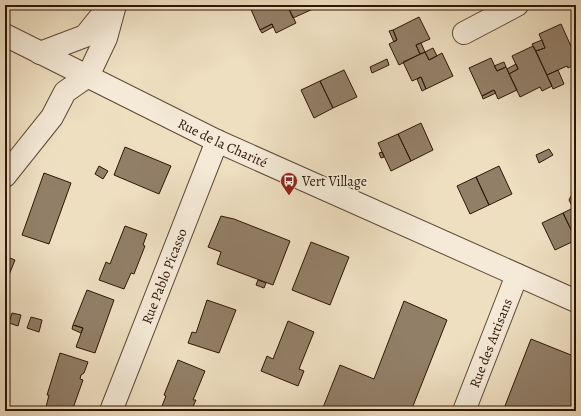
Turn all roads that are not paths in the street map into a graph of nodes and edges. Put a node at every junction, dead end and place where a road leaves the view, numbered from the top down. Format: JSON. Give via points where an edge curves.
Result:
{"nodes":[{"id":1,"x":110,"y":5,"type":"edge"},
{"id":2,"x":115,"y":5,"type":"edge"},
{"id":3,"x":517,"y":5,"type":"edge"},
{"id":4,"x":464,"y":33,"type":"dead end"},
{"id":5,"x":5,"y":35,"type":"edge"},
{"id":6,"x":40,"y":53,"type":"junction"},
{"id":7,"x":88,"y":76,"type":"junction"},
{"id":8,"x":217,"y":141,"type":"junction"},
{"id":9,"x":5,"y":176,"type":"edge"},
{"id":10,"x":518,"y":275,"type":"junction"},
{"id":11,"x":576,"y":301,"type":"edge"},
{"id":12,"x":111,"y":411,"type":"edge"},
{"id":13,"x":464,"y":411,"type":"edge"}],
"edges":[{"from":1,"to":6,"type":"street","via":[[85,36]]},
{"from":2,"to":7,"type":"street","via":[[106,38]]},
{"from":3,"to":4,"type":"street"},
{"from":5,"to":6,"type":"street","name":"Rue de la Charité"},
{"from":6,"to":7,"type":"street","name":"Rue de la Charité"},
{"from":7,"to":8,"type":"street","name":"Rue de la Charité"},
{"from":7,"to":9,"type":"street","via":[[65,92],[52,117]]},
{"from":8,"to":10,"type":"street","name":"Rue de la Charité"},
{"from":8,"to":12,"type":"street","name":"Rue Pablo Picasso"},
{"from":10,"to":11,"type":"street","name":"Rue de la Charité"},
{"from":10,"to":13,"type":"street","name":"Rue des Artisans"}]}
